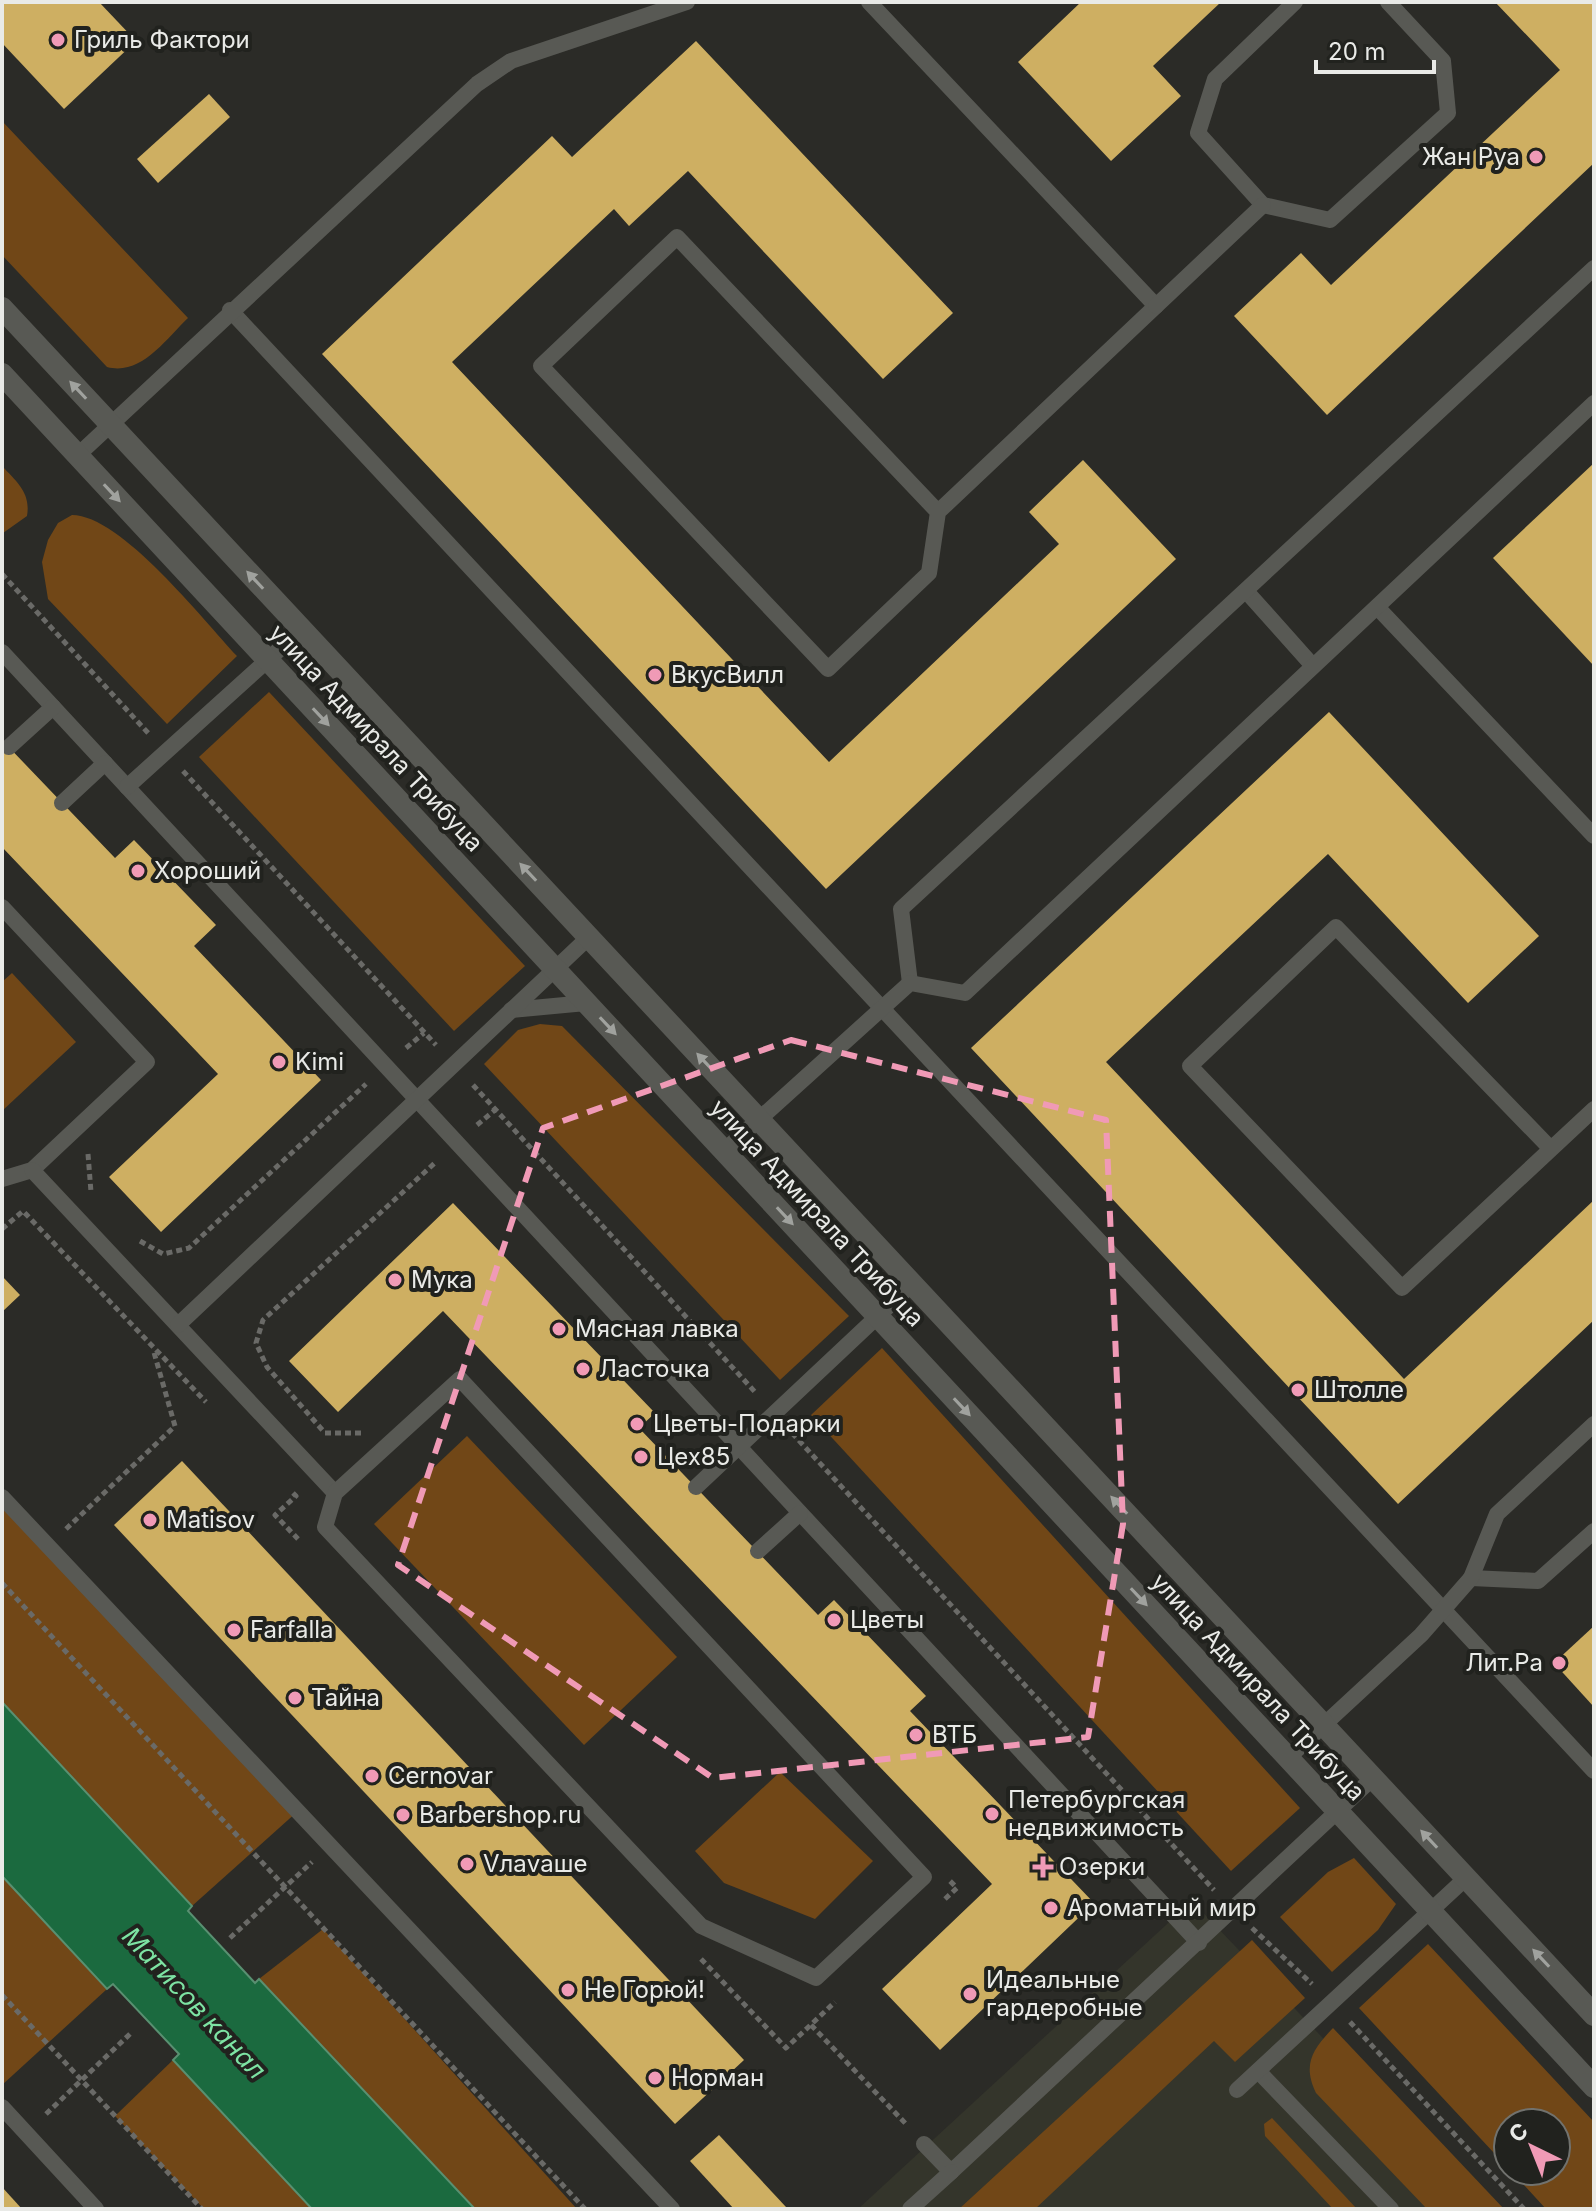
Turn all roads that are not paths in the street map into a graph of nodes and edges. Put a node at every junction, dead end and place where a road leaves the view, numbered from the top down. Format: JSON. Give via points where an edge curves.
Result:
{"nodes":[{"id":1,"x":687,"y":2,"type":"edge"},
{"id":2,"x":869,"y":2,"type":"edge"},
{"id":3,"x":1295,"y":2,"type":"edge"},
{"id":4,"x":1388,"y":2,"type":"edge"},
{"id":5,"x":1263,"y":205,"type":"junction"},
{"id":6,"x":1594,"y":268,"type":"edge"},
{"id":7,"x":1156,"y":306,"type":"junction"},
{"id":8,"x":2,"y":308,"type":"edge"},
{"id":9,"x":230,"y":310,"type":"junction"},
{"id":10,"x":2,"y":374,"type":"edge"},
{"id":11,"x":1594,"y":403,"type":"edge"},
{"id":12,"x":110,"y":424,"type":"junction"},
{"id":13,"x":78,"y":455,"type":"junction"},
{"id":14,"x":938,"y":512,"type":"junction"},
{"id":15,"x":1246,"y":591,"type":"junction"},
{"id":16,"x":1377,"y":607,"type":"junction"},
{"id":17,"x":302,"y":629,"type":"junction"},
{"id":18,"x":2,"y":652,"type":"edge"},
{"id":19,"x":268,"y":660,"type":"junction"},
{"id":20,"x":1313,"y":666,"type":"junction"},
{"id":21,"x":53,"y":707,"type":"junction"},
{"id":22,"x":9,"y":747,"type":"dead end"},
{"id":23,"x":105,"y":763,"type":"junction"},
{"id":24,"x":127,"y":787,"type":"junction"},
{"id":25,"x":62,"y":803,"type":"dead end"},
{"id":26,"x":1594,"y":836,"type":"edge"},
{"id":27,"x":2,"y":907,"type":"edge"},
{"id":28,"x":589,"y":937,"type":"junction"},
{"id":29,"x":554,"y":969,"type":"junction"},
{"id":30,"x":910,"y":983,"type":"junction"},
{"id":31,"x":586,"y":1003,"type":"junction"},
{"id":32,"x":511,"y":1010,"type":"junction"},
{"id":33,"x":882,"y":1010,"type":"junction"},
{"id":34,"x":418,"y":1100,"type":"junction"},
{"id":35,"x":1594,"y":1109,"type":"edge"},
{"id":36,"x":758,"y":1120,"type":"junction"},
{"id":37,"x":1551,"y":1149,"type":"junction"},
{"id":38,"x":724,"y":1151,"type":"junction"},
{"id":39,"x":32,"y":1170,"type":"junction"},
{"id":40,"x":2,"y":1179,"type":"edge"},
{"id":41,"x":912,"y":1284,"type":"junction"},
{"id":42,"x":878,"y":1317,"type":"junction"},
{"id":43,"x":178,"y":1325,"type":"junction"},
{"id":44,"x":1594,"y":1424,"type":"edge"},
{"id":45,"x":738,"y":1446,"type":"junction"},
{"id":46,"x":696,"y":1487,"type":"dead end"},
{"id":47,"x":335,"y":1493,"type":"junction"},
{"id":48,"x":2,"y":1497,"type":"edge"},
{"id":49,"x":800,"y":1513,"type":"junction"},
{"id":50,"x":1594,"y":1531,"type":"edge"},
{"id":51,"x":758,"y":1551,"type":"dead end"},
{"id":52,"x":1471,"y":1578,"type":"junction"},
{"id":53,"x":1444,"y":1610,"type":"junction"},
{"id":54,"x":1324,"y":1725,"type":"junction"},
{"id":55,"x":1288,"y":1758,"type":"junction"},
{"id":56,"x":1594,"y":1771,"type":"edge"},
{"id":57,"x":1373,"y":1778,"type":"junction"},
{"id":58,"x":1338,"y":1811,"type":"junction"},
{"id":59,"x":1466,"y":1878,"type":"junction"},
{"id":60,"x":1430,"y":1911,"type":"junction"},
{"id":61,"x":1199,"y":1943,"type":"junction"},
{"id":62,"x":1594,"y":2015,"type":"edge"},
{"id":63,"x":1258,"y":2071,"type":"junction"},
{"id":64,"x":1594,"y":2087,"type":"edge"},
{"id":65,"x":1237,"y":2090,"type":"dead end"},
{"id":66,"x":2,"y":2107,"type":"edge"},
{"id":67,"x":924,"y":2144,"type":"road end"},
{"id":68,"x":951,"y":2172,"type":"junction"},
{"id":69,"x":96,"y":2209,"type":"edge"},
{"id":70,"x":672,"y":2209,"type":"edge"},
{"id":71,"x":910,"y":2209,"type":"edge"},
{"id":72,"x":1391,"y":2209,"type":"edge"}],
"edges":[{"from":1,"to":9,"type":"lane","via":[[511,61],[494,72]]},
{"from":2,"to":7,"type":"lane"},
{"from":3,"to":5,"type":"lane","via":[[1215,79],[1198,133]]},
{"from":4,"to":5,"type":"lane","via":[[1443,61],[1448,113],[1330,220]]},
{"from":5,"to":7,"type":"lane"},
{"from":6,"to":15,"type":"lane"},
{"from":7,"to":14,"type":"lane"},
{"from":12,"to":8,"type":"street","name":"улица Адмирала Трибуца","one_way":true},
{"from":9,"to":12,"type":"lane"},
{"from":9,"to":33,"type":"lane"},
{"from":10,"to":13,"type":"street","name":"улица Адмирала Трибуца"},
{"from":11,"to":16,"type":"lane"},
{"from":12,"to":13,"type":"lane"},
{"from":17,"to":12,"type":"street","name":"улица Адмирала Трибуца","one_way":true},
{"from":13,"to":19,"type":"street","name":"улица Адмирала Трибуца","one_way":true},
{"from":14,"to":14,"type":"lane","via":[[929,573],[828,669],[541,366],[677,237]]},
{"from":15,"to":20,"type":"lane"},
{"from":15,"to":30,"type":"lane","via":[[901,909]]},
{"from":16,"to":20,"type":"lane"},
{"from":16,"to":26,"type":"lane"},
{"from":17,"to":19,"type":"lane"},
{"from":28,"to":17,"type":"street","name":"улица Адмирала Трибуца","one_way":true},
{"from":18,"to":21,"type":"lane"},
{"from":19,"to":24,"type":"lane"},
{"from":19,"to":29,"type":"street","name":"улица Адмирала Трибуца","one_way":true},
{"from":20,"to":30,"type":"lane","via":[[965,993]]},
{"from":21,"to":22,"type":"lane"},
{"from":21,"to":23,"type":"lane"},
{"from":23,"to":24,"type":"lane"},
{"from":23,"to":25,"type":"lane"},
{"from":24,"to":34,"type":"lane"},
{"from":27,"to":39,"type":"lane","via":[[147,1062]]},
{"from":28,"to":29,"type":"lane"},
{"from":36,"to":28,"type":"street","name":"улица Адмирала Трибуца","one_way":true},
{"from":29,"to":31,"type":"street","name":"улица Адмирала Трибуца"},
{"from":29,"to":32,"type":"lane"},
{"from":30,"to":33,"type":"lane"},
{"from":31,"to":32,"type":"lane"},
{"from":31,"to":38,"type":"street","name":"улица Адмирала Трибуца","one_way":true},
{"from":32,"to":34,"type":"lane"},
{"from":33,"to":36,"type":"lane"},
{"from":33,"to":53,"type":"lane"},
{"from":34,"to":43,"type":"lane"},
{"from":34,"to":45,"type":"lane"},
{"from":35,"to":37,"type":"lane"},
{"from":36,"to":38,"type":"lane"},
{"from":36,"to":41,"type":"street","name":"улица Адмирала Трибуца"},
{"from":37,"to":37,"type":"lane","via":[[1402,1288],[1190,1066],[1336,927]]},
{"from":38,"to":42,"type":"street","name":"улица Адмирала Трибуца","one_way":true},
{"from":39,"to":40,"type":"lane"},
{"from":39,"to":43,"type":"lane"},
{"from":41,"to":42,"type":"lane"},
{"from":54,"to":41,"type":"street","name":"улица Адмирала Трибуца","one_way":true},
{"from":42,"to":45,"type":"lane"},
{"from":42,"to":55,"type":"street","name":"улица Адмирала Трибуца","one_way":true},
{"from":43,"to":47,"type":"lane"},
{"from":44,"to":52,"type":"lane","via":[[1497,1514]]},
{"from":45,"to":46,"type":"lane"},
{"from":45,"to":49,"type":"lane"},
{"from":47,"to":47,"type":"lane","via":[[460,1379],[924,1877],[816,1978],[701,1926],[325,1527]]},
{"from":48,"to":70,"type":"lane"},
{"from":49,"to":51,"type":"lane"},
{"from":49,"to":61,"type":"lane"},
{"from":50,"to":52,"type":"lane","via":[[1538,1581]]},
{"from":52,"to":53,"type":"lane"},
{"from":53,"to":54,"type":"lane"},
{"from":53,"to":56,"type":"lane"},
{"from":54,"to":55,"type":"lane"},
{"from":54,"to":57,"type":"street","name":"улица Адмирала Трибуца"},
{"from":55,"to":58,"type":"street","name":"улица Адмирала Трибуца"},
{"from":57,"to":58,"type":"lane"},
{"from":59,"to":57,"type":"street","name":"улица Адмирала Трибуца","one_way":true},
{"from":58,"to":60,"type":"street","name":"улица Адмирала Трибуца"},
{"from":58,"to":61,"type":"lane"},
{"from":59,"to":60,"type":"lane"},
{"from":62,"to":59,"type":"street","name":"улица Адмирала Трибуца","one_way":true},
{"from":60,"to":63,"type":"lane"},
{"from":60,"to":64,"type":"street","name":"улица Адмирала Трибуца"},
{"from":61,"to":68,"type":"lane"},
{"from":63,"to":65,"type":"lane"},
{"from":63,"to":72,"type":"lane"},
{"from":66,"to":69,"type":"lane"},
{"from":67,"to":68,"type":"lane"},
{"from":68,"to":71,"type":"lane"}]}
